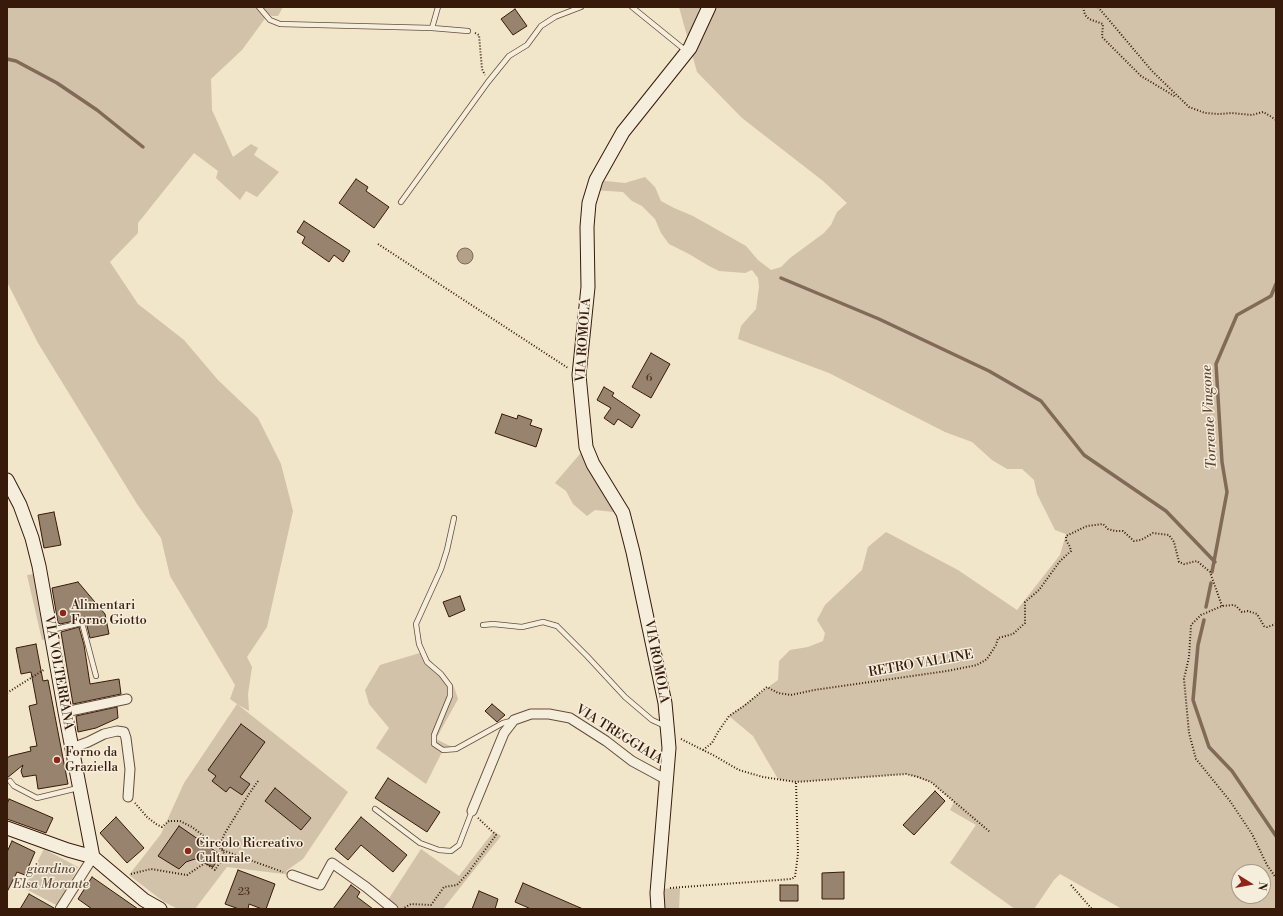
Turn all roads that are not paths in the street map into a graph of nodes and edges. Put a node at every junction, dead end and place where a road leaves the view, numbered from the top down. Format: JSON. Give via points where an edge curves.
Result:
{"nodes":[{"id":1,"x":259,"y":7,"type":"edge"},
{"id":2,"x":438,"y":7,"type":"edge"},
{"id":3,"x":581,"y":7,"type":"edge"},
{"id":4,"x":632,"y":7,"type":"edge"},
{"id":5,"x":709,"y":7,"type":"edge"},
{"id":6,"x":432,"y":28,"type":"junction"},
{"id":7,"x":468,"y":30,"type":"road end"},
{"id":8,"x":687,"y":51,"type":"junction"},
{"id":9,"x":401,"y":202,"type":"dead end"},
{"id":10,"x":7,"y":480,"type":"edge"},
{"id":11,"x":454,"y":518,"type":"dead end"},
{"id":12,"x":483,"y":625,"type":"dead end"},
{"id":13,"x":50,"y":630,"type":"junction"},
{"id":14,"x":96,"y":676,"type":"dead end"},
{"id":15,"x":127,"y":699,"type":"dead end"},
{"id":16,"x":65,"y":712,"type":"junction"},
{"id":17,"x":514,"y":720,"type":"junction"},
{"id":18,"x":668,"y":731,"type":"junction"},
{"id":19,"x":72,"y":748,"type":"junction"},
{"id":20,"x":667,"y":780,"type":"junction"},
{"id":21,"x":10,"y":781,"type":"dead end"},
{"id":22,"x":80,"y":788,"type":"junction"},
{"id":23,"x":128,"y":797,"type":"road end"},
{"id":24,"x":375,"y":809,"type":"dead end"},
{"id":25,"x":472,"y":811,"type":"joint"},
{"id":26,"x":7,"y":828,"type":"edge"},
{"id":27,"x":93,"y":857,"type":"junction"},
{"id":28,"x":292,"y":875,"type":"road end"},
{"id":29,"x":60,"y":909,"type":"edge"},
{"id":30,"x":160,"y":909,"type":"edge"},
{"id":31,"x":393,"y":909,"type":"edge"},
{"id":32,"x":658,"y":909,"type":"edge"}],
"edges":[{"from":1,"to":6,"type":"lane","via":[[270,20],[280,24]]},
{"from":2,"to":6,"type":"lane"},
{"from":3,"to":9,"type":"lane","via":[[555,17],[541,26],[527,45],[509,56]]},
{"from":4,"to":8,"type":"lane"},
{"from":5,"to":8,"type":"street","name":"VIA ROMOLA"},
{"from":6,"to":7,"type":"lane"},
{"from":8,"to":18,"type":"street","name":"VIA ROMOLA","via":[[623,132],[596,180],[589,202],[588,287],[579,375],[586,447],[593,464],[623,513],[663,695]]},
{"from":10,"to":13,"type":"street","name":"VIA VOLTERRANA","via":[[20,504],[32,538],[41,573]]},
{"from":11,"to":17,"type":"lane","via":[[441,569],[416,624],[419,644],[427,662],[450,686],[450,696],[434,735],[434,744],[443,750],[456,750],[503,723]]},
{"from":12,"to":18,"type":"lane","via":[[522,627],[543,622],[557,626],[625,697]]},
{"from":13,"to":14,"type":"lane","via":[[82,623]]},
{"from":13,"to":16,"type":"street","name":"VIA VOLTERRANA"},
{"from":15,"to":16,"type":"street"},
{"from":16,"to":19,"type":"street","name":"VIA VOLTERRANA"},
{"from":17,"to":20,"type":"street","name":"VIA TREGGIAIA","via":[[531,714],[570,718],[632,761]]},
{"from":17,"to":25,"type":"street","via":[[504,734]]},
{"from":18,"to":20,"type":"street","name":"VIA ROMOLA"},
{"from":19,"to":22,"type":"street","name":"VIA VOLTERRANA"},
{"from":19,"to":23,"type":"street","via":[[104,734],[124,732],[130,769]]},
{"from":20,"to":32,"type":"street","name":"VIA ROMOLA","via":[[657,889]]},
{"from":21,"to":22,"type":"lane","via":[[14,786],[37,798]]},
{"from":22,"to":27,"type":"street","name":"VIA VOLTERRANA"},
{"from":24,"to":25,"type":"lane","via":[[420,843],[450,851],[459,845]]},
{"from":26,"to":27,"type":"street"},
{"from":27,"to":29,"type":"street"},
{"from":27,"to":30,"type":"street","via":[[144,900]]},
{"from":28,"to":31,"type":"street","via":[[320,885],[332,863]]}]}
